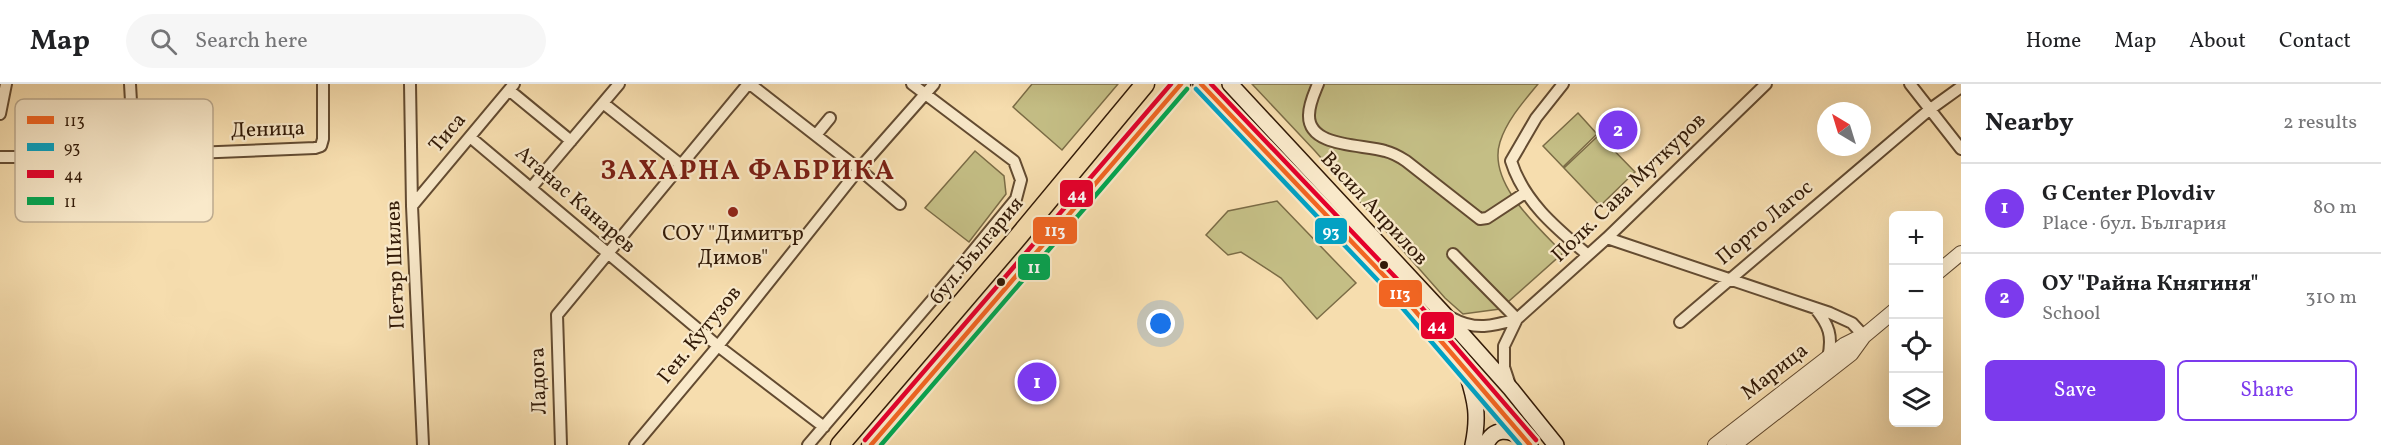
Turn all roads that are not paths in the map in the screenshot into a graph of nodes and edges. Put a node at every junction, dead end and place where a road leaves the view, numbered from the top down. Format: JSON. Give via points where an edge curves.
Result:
{"nodes":[{"id":1,"x":6,"y":84,"type":"edge"},
{"id":2,"x":130,"y":84,"type":"edge"},
{"id":3,"x":323,"y":84,"type":"edge"},
{"id":4,"x":410,"y":84,"type":"edge"},
{"id":5,"x":749,"y":84,"type":"edge"},
{"id":6,"x":912,"y":84,"type":"edge"},
{"id":7,"x":934,"y":84,"type":"edge"},
{"id":8,"x":1145,"y":84,"type":"edge"},
{"id":9,"x":1181,"y":84,"type":"edge"},
{"id":10,"x":1201,"y":84,"type":"edge"},
{"id":11,"x":1230,"y":84,"type":"edge"},
{"id":12,"x":1318,"y":84,"type":"edge"},
{"id":13,"x":1563,"y":84,"type":"edge"},
{"id":14,"x":1766,"y":84,"type":"edge"},
{"id":15,"x":1910,"y":84,"type":"edge"},
{"id":16,"x":613,"y":86,"type":"edge"},
{"id":17,"x":511,"y":87,"type":"edge"},
{"id":18,"x":1961,"y":87,"type":"edge"},
{"id":19,"x":925,"y":94,"type":"junction"},
{"id":20,"x":131,"y":99,"type":"edge"},
{"id":21,"x":603,"y":103,"type":"junction"},
{"id":22,"x":1929,"y":110,"type":"junction"},
{"id":23,"x":0,"y":114,"type":"edge"},
{"id":24,"x":830,"y":118,"type":"dead end"},
{"id":25,"x":816,"y":135,"type":"junction"},
{"id":26,"x":470,"y":137,"type":"junction"},
{"id":27,"x":571,"y":141,"type":"junction"},
{"id":28,"x":1961,"y":149,"type":"edge"},
{"id":29,"x":213,"y":151,"type":"edge"},
{"id":30,"x":0,"y":158,"type":"edge"},
{"id":31,"x":15,"y":158,"type":"edge"},
{"id":32,"x":681,"y":165,"type":"junction"},
{"id":33,"x":859,"y":169,"type":"junction"},
{"id":34,"x":531,"y":188,"type":"junction"},
{"id":35,"x":1525,"y":193,"type":"junction"},
{"id":36,"x":900,"y":204,"type":"dead end"},
{"id":37,"x":412,"y":206,"type":"junction"},
{"id":38,"x":1607,"y":238,"type":"junction"},
{"id":39,"x":1961,"y":253,"type":"edge"},
{"id":40,"x":1453,"y":254,"type":"dead end"},
{"id":41,"x":608,"y":255,"type":"junction"},
{"id":42,"x":1588,"y":255,"type":"junction"},
{"id":43,"x":1943,"y":268,"type":"edge"},
{"id":44,"x":1730,"y":278,"type":"junction"},
{"id":45,"x":1815,"y":307,"type":"junction"},
{"id":46,"x":1443,"y":312,"type":"junction"},
{"id":47,"x":1889,"y":314,"type":"edge"},
{"id":48,"x":1517,"y":319,"type":"junction"},
{"id":49,"x":1680,"y":322,"type":"dead end"},
{"id":50,"x":1864,"y":336,"type":"junction"},
{"id":51,"x":718,"y":346,"type":"junction"},
{"id":52,"x":1828,"y":358,"type":"junction"},
{"id":53,"x":1466,"y":368,"type":"junction"},
{"id":54,"x":1511,"y":389,"type":"junction"},
{"id":55,"x":824,"y":427,"type":"junction"},
{"id":56,"x":1528,"y":442,"type":"edge"},
{"id":57,"x":423,"y":445,"type":"edge"},
{"id":58,"x":561,"y":445,"type":"edge"},
{"id":59,"x":635,"y":445,"type":"edge"},
{"id":60,"x":808,"y":445,"type":"edge"},
{"id":61,"x":840,"y":445,"type":"edge"},
{"id":62,"x":872,"y":445,"type":"edge"},
{"id":63,"x":1473,"y":445,"type":"edge"},
{"id":64,"x":1486,"y":445,"type":"edge"},
{"id":65,"x":1556,"y":445,"type":"edge"},
{"id":66,"x":1715,"y":445,"type":"edge"},
{"id":67,"x":1734,"y":445,"type":"edge"}],
"edges":[{"from":1,"to":23,"type":"street"},
{"from":2,"to":20,"type":"street"},
{"from":3,"to":29,"type":"street","name":"Деница","via":[[321,146]]},
{"from":4,"to":37,"type":"street","name":"Петър Шилев"},
{"from":5,"to":25,"type":"street"},
{"from":5,"to":32,"type":"street"},
{"from":6,"to":19,"type":"street"},
{"from":7,"to":19,"type":"street","name":"Ген. Кутузов"},
{"from":8,"to":61,"type":"main road","name":"бул. България"},
{"from":9,"to":62,"type":"main road"},
{"from":10,"to":53,"type":"main road","name":"Васил Априлов","via":[[1393,285]]},
{"from":11,"to":46,"type":"main road","name":"Васил Априлов"},
{"from":12,"to":35,"type":"street","via":[[1308,117],[1318,136],[1396,155],[1480,219]]},
{"from":13,"to":35,"type":"street","via":[[1510,160]]},
{"from":14,"to":38,"type":"street","name":"Полк. Сава Муткуров"},
{"from":15,"to":22,"type":"street"},
{"from":16,"to":21,"type":"street"},
{"from":17,"to":26,"type":"street","name":"Тиса"},
{"from":17,"to":27,"type":"street"},
{"from":18,"to":22,"type":"street","name":"Порто Лагос"},
{"from":19,"to":33,"type":"street","name":"Ген. Кутузов"},
{"from":19,"to":55,"type":"street","name":"бул. България","via":[[1014,160],[1021,180],[1016,199]]},
{"from":21,"to":27,"type":"street"},
{"from":21,"to":32,"type":"street"},
{"from":22,"to":28,"type":"street"},
{"from":22,"to":44,"type":"street","name":"Порто Лагос"},
{"from":24,"to":25,"type":"street"},
{"from":25,"to":33,"type":"street"},
{"from":26,"to":34,"type":"street","name":"Атанас Канарев"},
{"from":26,"to":37,"type":"street","name":"Тиса"},
{"from":27,"to":34,"type":"street"},
{"from":30,"to":31,"type":"street","name":"Деница"},
{"from":32,"to":41,"type":"street"},
{"from":33,"to":36,"type":"street"},
{"from":33,"to":51,"type":"street","name":"Ген. Кутузов"},
{"from":34,"to":41,"type":"street","name":"Атанас Канарев"},
{"from":35,"to":42,"type":"street"},
{"from":37,"to":57,"type":"street","name":"Петър Шилев"},
{"from":38,"to":42,"type":"street","name":"Полк. Сава Муткуров"},
{"from":38,"to":44,"type":"street"},
{"from":39,"to":43,"type":"street"},
{"from":40,"to":48,"type":"street"},
{"from":41,"to":51,"type":"street","name":"Атанас Канарев"},
{"from":41,"to":58,"type":"street","name":"Ладога","via":[[557,315]]},
{"from":42,"to":48,"type":"street","name":"Полк. Сава Муткуров"},
{"from":44,"to":45,"type":"street"},
{"from":44,"to":49,"type":"street","name":"Порто Лагос"},
{"from":45,"to":50,"type":"street","via":[[1846,320]]},
{"from":45,"to":52,"type":"street","via":[[1830,329]]},
{"from":46,"to":48,"type":"street","via":[[1478,328]]},
{"from":46,"to":54,"type":"main road","name":"Васил Априлов"},
{"from":47,"to":50,"type":"street","name":"Марица"},
{"from":48,"to":54,"type":"street","via":[[1503,353]]},
{"from":50,"to":52,"type":"street","name":"Марица"},
{"from":50,"to":67,"type":"street","name":"Марица","via":[[1851,354]]},
{"from":51,"to":55,"type":"street","name":"Атанас Канарев"},
{"from":51,"to":59,"type":"street","name":"Ген. Кутузов"},
{"from":52,"to":66,"type":"street","name":"Марица"},
{"from":53,"to":56,"type":"main road","name":"Васил Априлов"},
{"from":53,"to":63,"type":"main road","via":[[1476,402]]},
{"from":54,"to":65,"type":"main road","name":"Васил Априлов"},
{"from":55,"to":60,"type":"street","name":"бул. България"},
{"from":56,"to":64,"type":"main road","via":[[1503,431],[1491,436]]}]}
